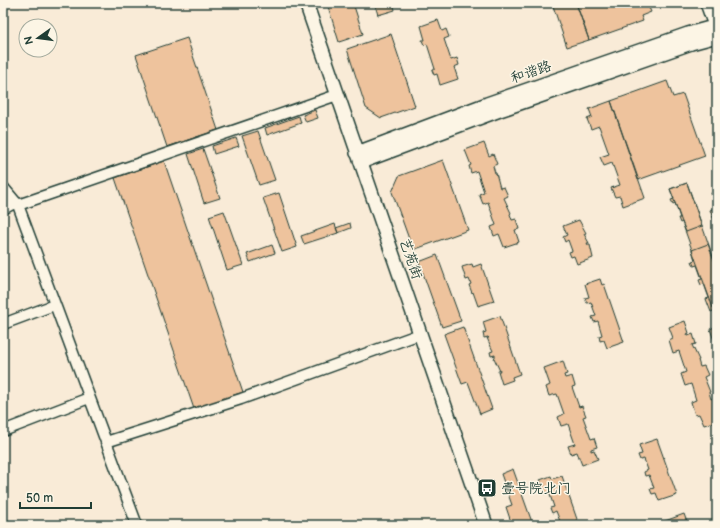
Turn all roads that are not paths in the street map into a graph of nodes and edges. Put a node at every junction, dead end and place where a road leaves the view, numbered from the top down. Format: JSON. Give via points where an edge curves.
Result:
{"nodes":[{"id":1,"x":306,"y":3,"type":"edge"},
{"id":2,"x":707,"y":3,"type":"edge"},
{"id":3,"x":717,"y":30,"type":"edge"},
{"id":4,"x":338,"y":95,"type":"junction"},
{"id":5,"x":359,"y":157,"type":"junction"},
{"id":6,"x":3,"y":187,"type":"edge"},
{"id":7,"x":17,"y":204,"type":"junction"},
{"id":8,"x":3,"y":209,"type":"edge"},
{"id":9,"x":54,"y":305,"type":"junction"},
{"id":10,"x":3,"y":324,"type":"edge"},
{"id":11,"x":420,"y":334,"type":"junction"},
{"id":12,"x":89,"y":398,"type":"junction"},
{"id":13,"x":3,"y":430,"type":"edge"},
{"id":14,"x":106,"y":442,"type":"junction"},
{"id":15,"x":137,"y":525,"type":"edge"},
{"id":16,"x":486,"y":525,"type":"edge"}],
"edges":[{"from":1,"to":4,"type":"street","name":"艺苑街"},
{"from":2,"to":3,"type":"street"},
{"from":3,"to":5,"type":"street","name":"和谐路","via":[[691,43]]},
{"from":4,"to":5,"type":"street","name":"艺苑街"},
{"from":4,"to":7,"type":"street"},
{"from":5,"to":11,"type":"street","name":"艺苑街"},
{"from":6,"to":7,"type":"street"},
{"from":7,"to":8,"type":"street"},
{"from":7,"to":9,"type":"street"},
{"from":9,"to":10,"type":"street"},
{"from":9,"to":12,"type":"street"},
{"from":11,"to":14,"type":"street","via":[[241,399]]},
{"from":11,"to":16,"type":"street","name":"艺苑街"},
{"from":12,"to":13,"type":"street"},
{"from":12,"to":14,"type":"street"},
{"from":14,"to":15,"type":"street"}]}
